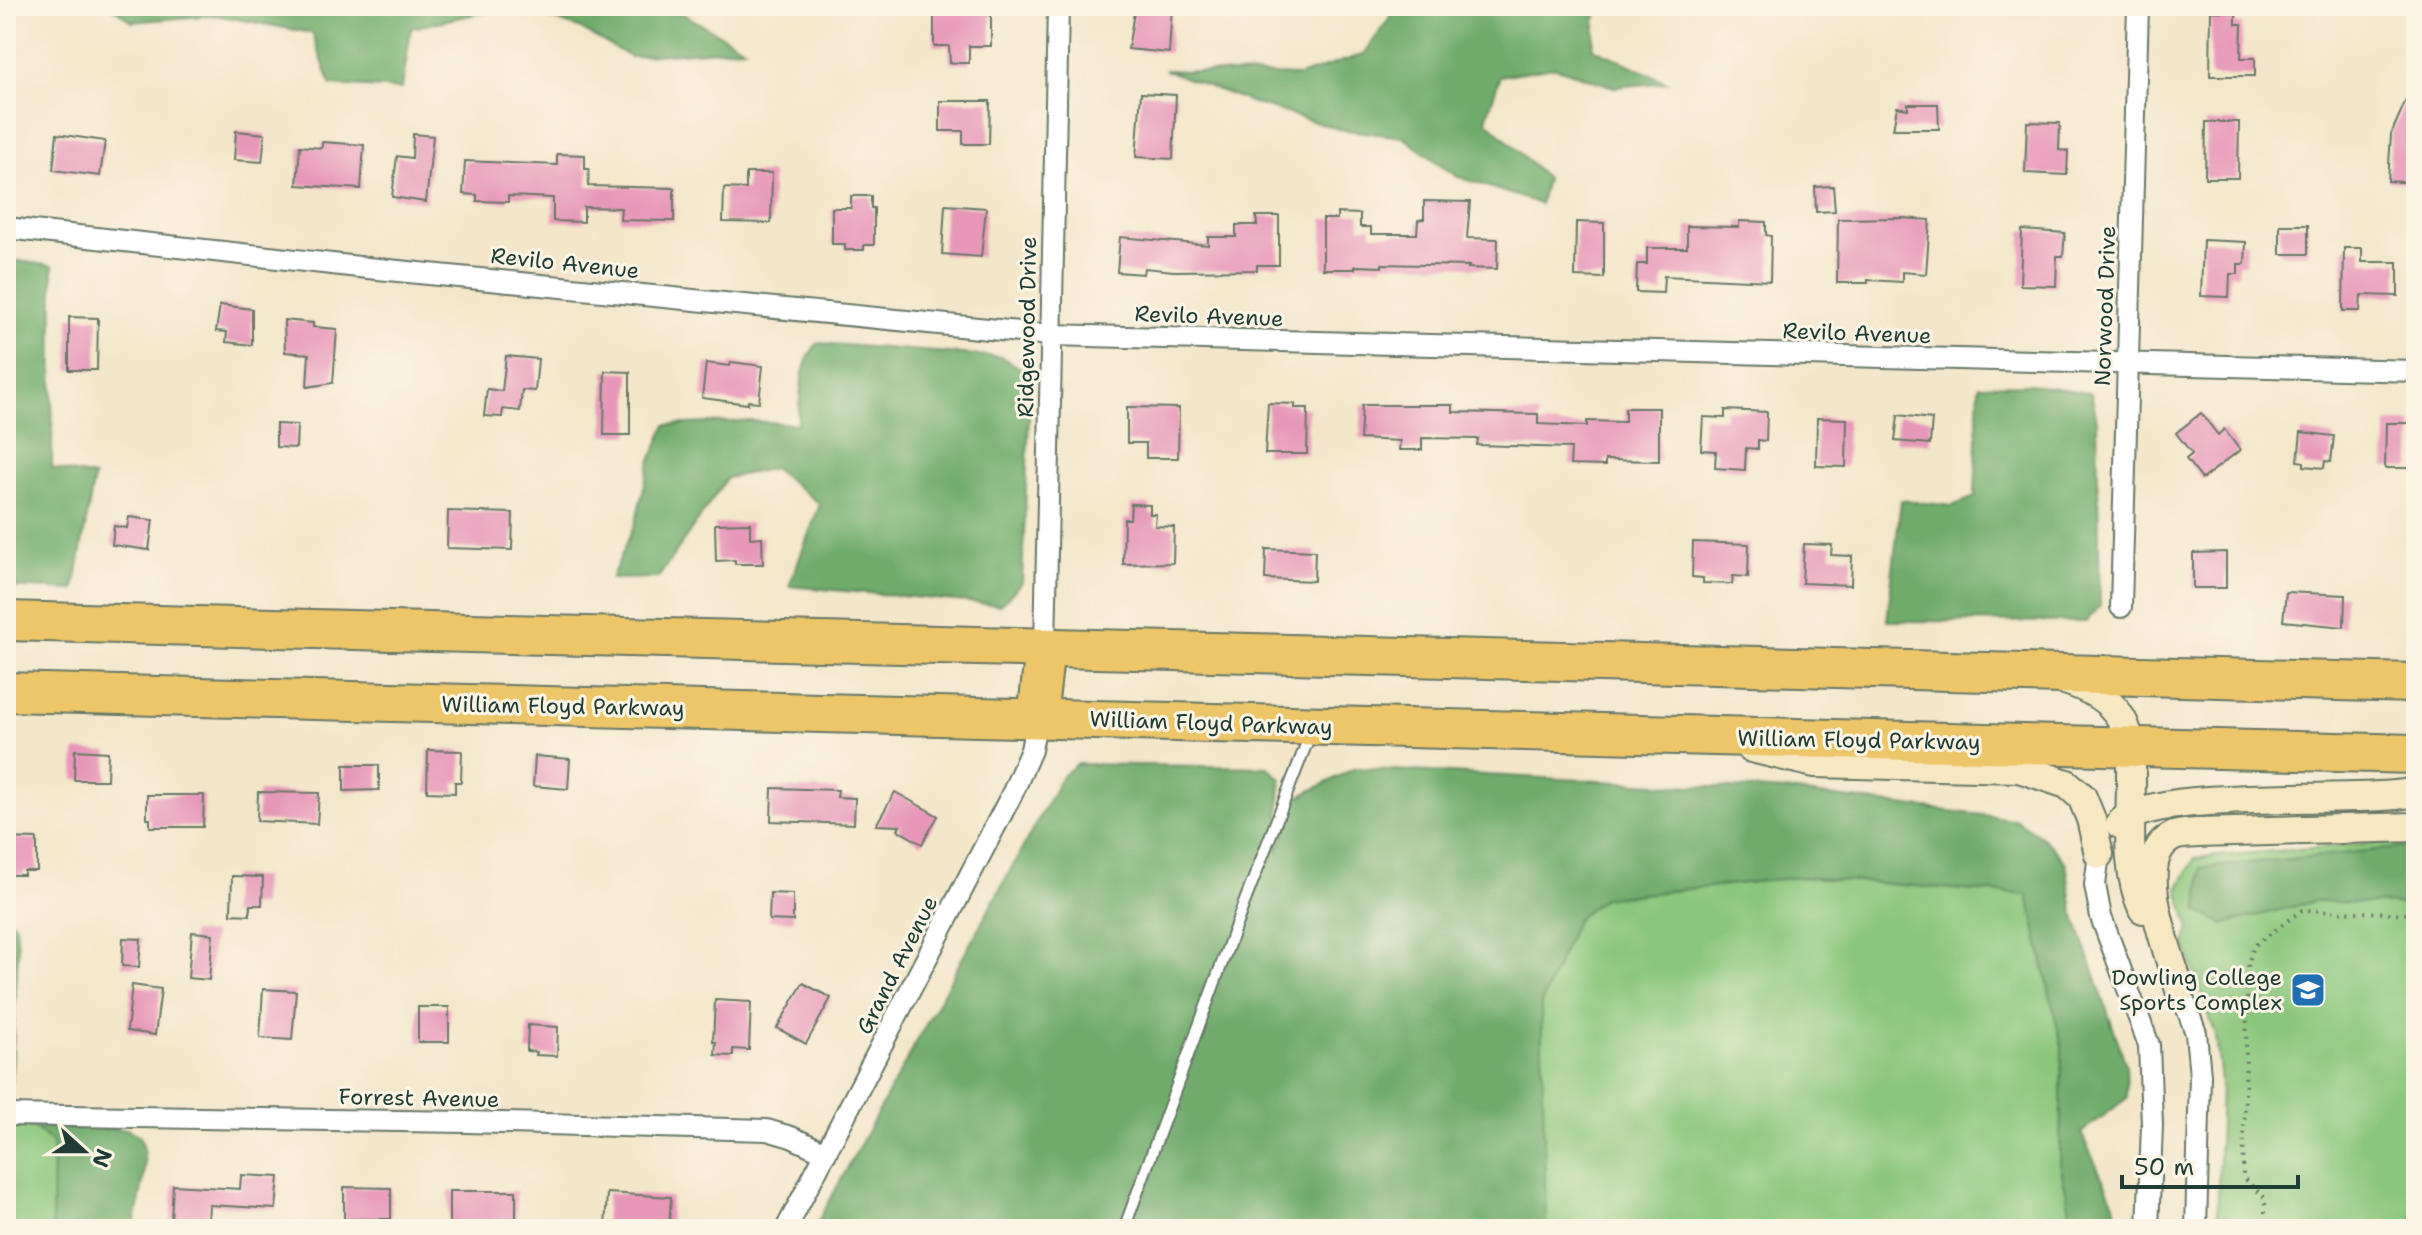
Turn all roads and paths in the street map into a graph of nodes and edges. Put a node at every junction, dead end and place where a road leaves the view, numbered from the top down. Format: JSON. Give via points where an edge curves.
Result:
{"nodes":[{"id":1,"x":1058,"y":6,"type":"edge"},
{"id":2,"x":2138,"y":6,"type":"edge"},
{"id":3,"x":6,"y":228,"type":"edge"},
{"id":4,"x":1050,"y":335,"type":"junction"},
{"id":5,"x":2127,"y":364,"type":"junction"},
{"id":6,"x":2416,"y":371,"type":"edge"},
{"id":7,"x":2121,"y":607,"type":"dead end"},
{"id":8,"x":6,"y":621,"type":"edge"},
{"id":9,"x":1045,"y":648,"type":"junction"},
{"id":10,"x":2045,"y":673,"type":"junction"},
{"id":11,"x":2416,"y":683,"type":"edge"},
{"id":12,"x":6,"y":692,"type":"edge"},
{"id":13,"x":1037,"y":718,"type":"junction"},
{"id":14,"x":1313,"y":726,"type":"junction"},
{"id":15,"x":1704,"y":736,"type":"junction"},
{"id":16,"x":2131,"y":747,"type":"junction"},
{"id":17,"x":2416,"y":754,"type":"edge"},
{"id":18,"x":2416,"y":792,"type":"edge"},
{"id":19,"x":2131,"y":815,"type":"junction"},
{"id":20,"x":2416,"y":827,"type":"edge"},
{"id":21,"x":2099,"y":854,"type":"junction"},
{"id":22,"x":2416,"y":914,"type":"edge"},
{"id":23,"x":2180,"y":990,"type":"junction"},
{"id":24,"x":6,"y":1115,"type":"edge"},
{"id":25,"x":826,"y":1153,"type":"junction"},
{"id":26,"x":786,"y":1229,"type":"edge"},
{"id":27,"x":1124,"y":1229,"type":"edge"},
{"id":28,"x":2148,"y":1229,"type":"edge"},
{"id":29,"x":2196,"y":1229,"type":"edge"},
{"id":30,"x":2265,"y":1229,"type":"edge"}],
"edges":[{"from":1,"to":4,"type":"street","name":"Ridgewood Drive"},
{"from":2,"to":5,"type":"street","name":"Norwood Drive"},
{"from":3,"to":4,"type":"street","name":"Revilo Avenue"},
{"from":4,"to":5,"type":"street","name":"Revilo Avenue"},
{"from":4,"to":9,"type":"street","name":"Ridgewood Drive"},
{"from":5,"to":6,"type":"street","name":"Revilo Avenue"},
{"from":5,"to":7,"type":"street","name":"Norwood Drive"},
{"from":8,"to":9,"type":"highway"},
{"from":9,"to":10,"type":"highway"},
{"from":9,"to":13,"type":"highway"},
{"from":10,"to":11,"type":"highway"},
{"from":10,"to":16,"type":"street","via":[[2084,685],[2103,698],[2122,719]]},
{"from":12,"to":13,"type":"highway","name":"William Floyd Parkway"},
{"from":13,"to":14,"type":"highway","name":"William Floyd Parkway"},
{"from":13,"to":25,"type":"street","name":"Grand Avenue","via":[[1031,750],[1013,792]]},
{"from":14,"to":15,"type":"highway","name":"William Floyd Parkway"},
{"from":14,"to":27,"type":"lane"},
{"from":15,"to":16,"type":"highway","name":"William Floyd Parkway"},
{"from":15,"to":21,"type":"street","via":[[1814,763],[2019,768],[2067,784],[2082,797]]},
{"from":16,"to":17,"type":"highway","name":"William Floyd Parkway"},
{"from":16,"to":19,"type":"street"},
{"from":18,"to":19,"type":"street","via":[[2201,801]]},
{"from":19,"to":21,"type":"street"},
{"from":19,"to":23,"type":"street","via":[[2137,895]]},
{"from":20,"to":23,"type":"street","via":[[2171,837],[2153,864],[2155,905]]},
{"from":21,"to":28,"type":"street","via":[[2095,885],[2101,917],[2149,1045]]},
{"from":22,"to":30,"type":"path","via":[[2302,910],[2254,946],[2248,964],[2243,1178],[2265,1198]]},
{"from":23,"to":29,"type":"street","via":[[2196,1033],[2200,1075]]},
{"from":24,"to":25,"type":"street","name":"Forrest Avenue","via":[[767,1130]]},
{"from":25,"to":26,"type":"street","name":"Grand Avenue"}]}
